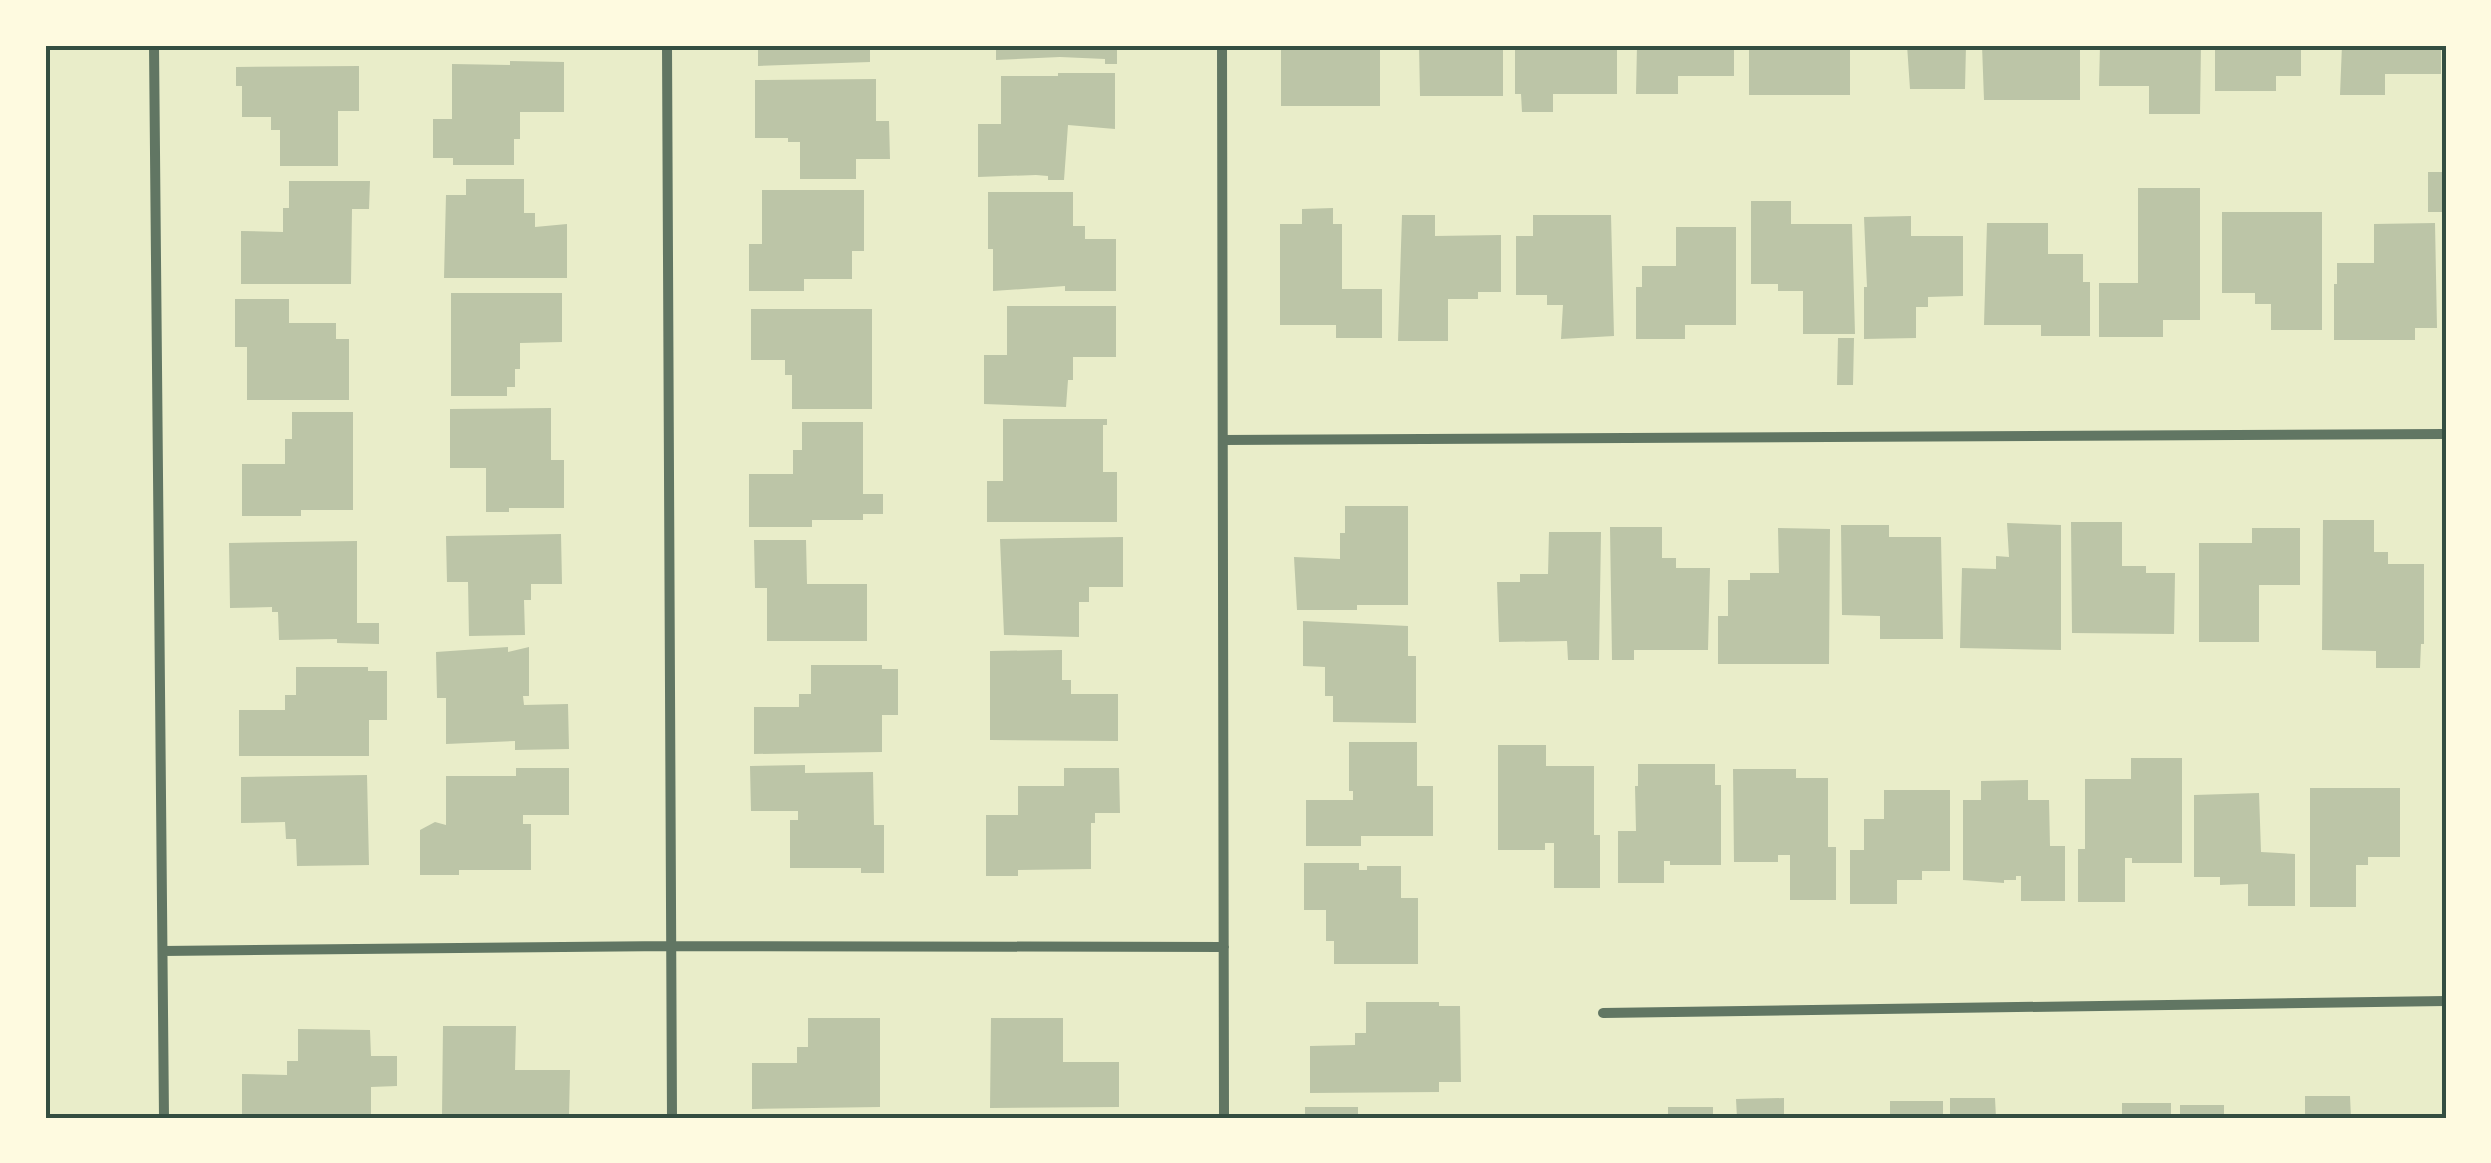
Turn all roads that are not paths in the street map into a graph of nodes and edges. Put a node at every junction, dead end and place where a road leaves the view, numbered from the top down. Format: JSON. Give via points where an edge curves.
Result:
{"nodes":[{"id":1,"x":154,"y":45,"type":"edge"},
{"id":2,"x":667,"y":45,"type":"edge"},
{"id":3,"x":1222,"y":45,"type":"edge"},
{"id":4,"x":2446,"y":434,"type":"edge"},
{"id":5,"x":1223,"y":440,"type":"junction"},
{"id":6,"x":672,"y":946,"type":"junction"},
{"id":7,"x":1224,"y":947,"type":"junction"},
{"id":8,"x":163,"y":951,"type":"junction"},
{"id":9,"x":2446,"y":1000,"type":"edge"},
{"id":10,"x":1603,"y":1013,"type":"dead end"},
{"id":11,"x":164,"y":1118,"type":"edge"},
{"id":12,"x":672,"y":1118,"type":"edge"},
{"id":13,"x":1224,"y":1118,"type":"edge"}],
"edges":[{"from":1,"to":8,"type":"street"},
{"from":2,"to":6,"type":"street"},
{"from":3,"to":5,"type":"street"},
{"from":4,"to":5,"type":"street"},
{"from":5,"to":7,"type":"street"},
{"from":6,"to":7,"type":"street"},
{"from":6,"to":8,"type":"street"},
{"from":6,"to":12,"type":"street"},
{"from":7,"to":13,"type":"street"},
{"from":8,"to":11,"type":"street"},
{"from":9,"to":10,"type":"street"}]}
